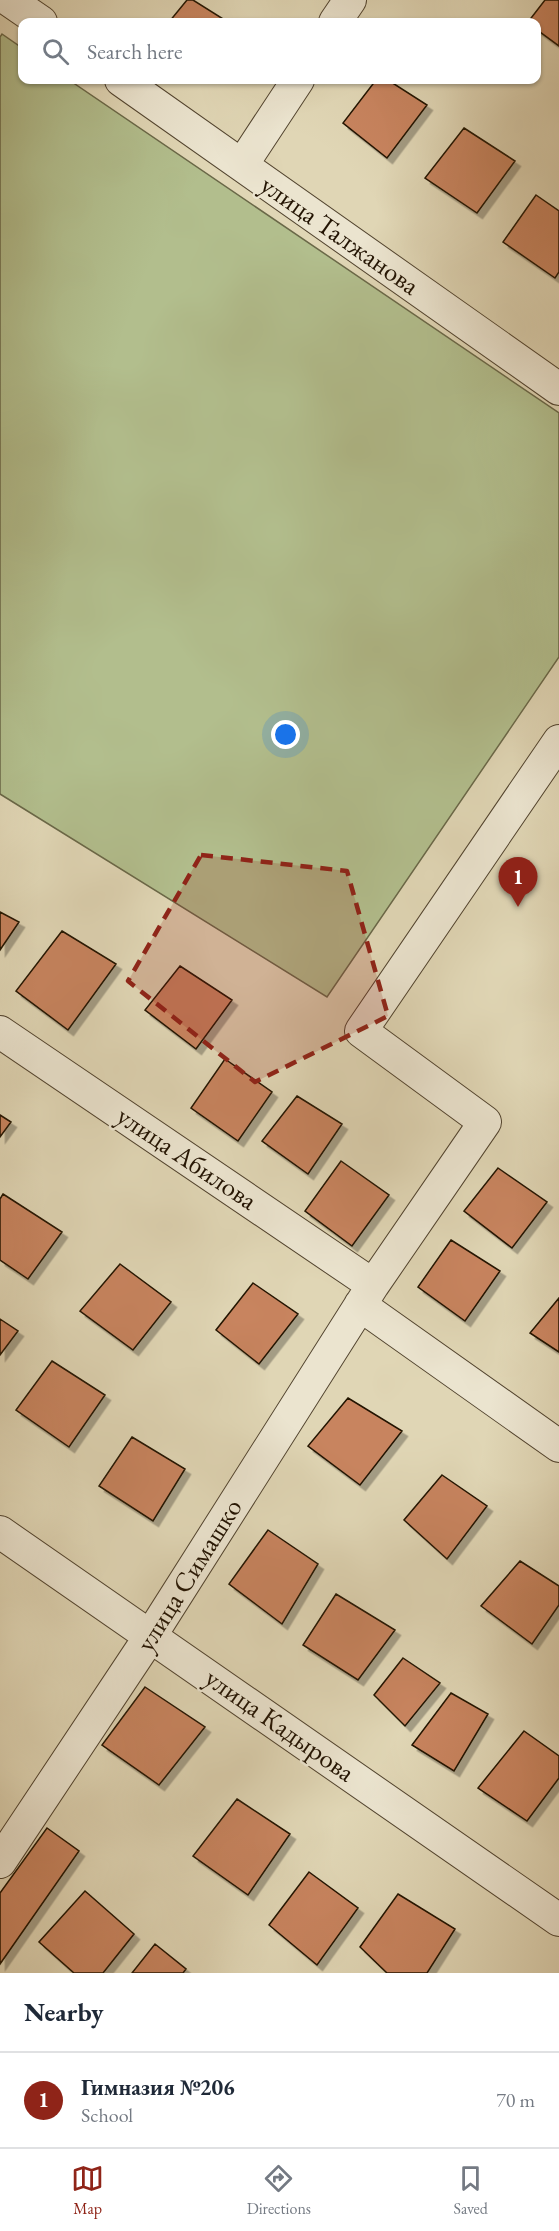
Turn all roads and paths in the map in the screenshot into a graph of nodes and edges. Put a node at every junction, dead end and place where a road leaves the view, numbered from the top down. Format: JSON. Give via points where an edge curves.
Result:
{"nodes":[{"id":1,"x":9,"y":0,"type":"edge"},
{"id":2,"x":350,"y":0,"type":"edge"},
{"id":3,"x":35,"y":18,"type":"edge"},
{"id":4,"x":338,"y":18,"type":"edge"},
{"id":5,"x":127,"y":84,"type":"edge"},
{"id":6,"x":295,"y":84,"type":"edge"},
{"id":7,"x":242,"y":165,"type":"junction"},
{"id":8,"x":559,"y":389,"type":"edge"},
{"id":9,"x":559,"y":741,"type":"edge"},
{"id":10,"x":0,"y":1032,"type":"edge"},
{"id":11,"x":367,"y":1295,"type":"junction"},
{"id":12,"x":559,"y":1446,"type":"edge"},
{"id":13,"x":0,"y":1532,"type":"edge"},
{"id":14,"x":152,"y":1635,"type":"junction"},
{"id":15,"x":0,"y":1862,"type":"edge"},
{"id":16,"x":559,"y":1920,"type":"edge"}],
"edges":[{"from":1,"to":3,"type":"street"},
{"from":2,"to":4,"type":"street"},
{"from":5,"to":7,"type":"street","name":"улица Талжанова"},
{"from":6,"to":7,"type":"street"},
{"from":7,"to":8,"type":"street","name":"улица Талжанова"},
{"from":9,"to":11,"type":"street","name":"улица Симашко","via":[[361,1031],[485,1122]]},
{"from":10,"to":11,"type":"street","name":"улица Абилова"},
{"from":11,"to":12,"type":"street","name":"улица Абилова"},
{"from":11,"to":14,"type":"street","name":"улица Симашко"},
{"from":13,"to":14,"type":"street","name":"улица Кадырова"},
{"from":14,"to":15,"type":"street","name":"улица Симашко"},
{"from":14,"to":16,"type":"street","name":"улица Кадырова"}]}
